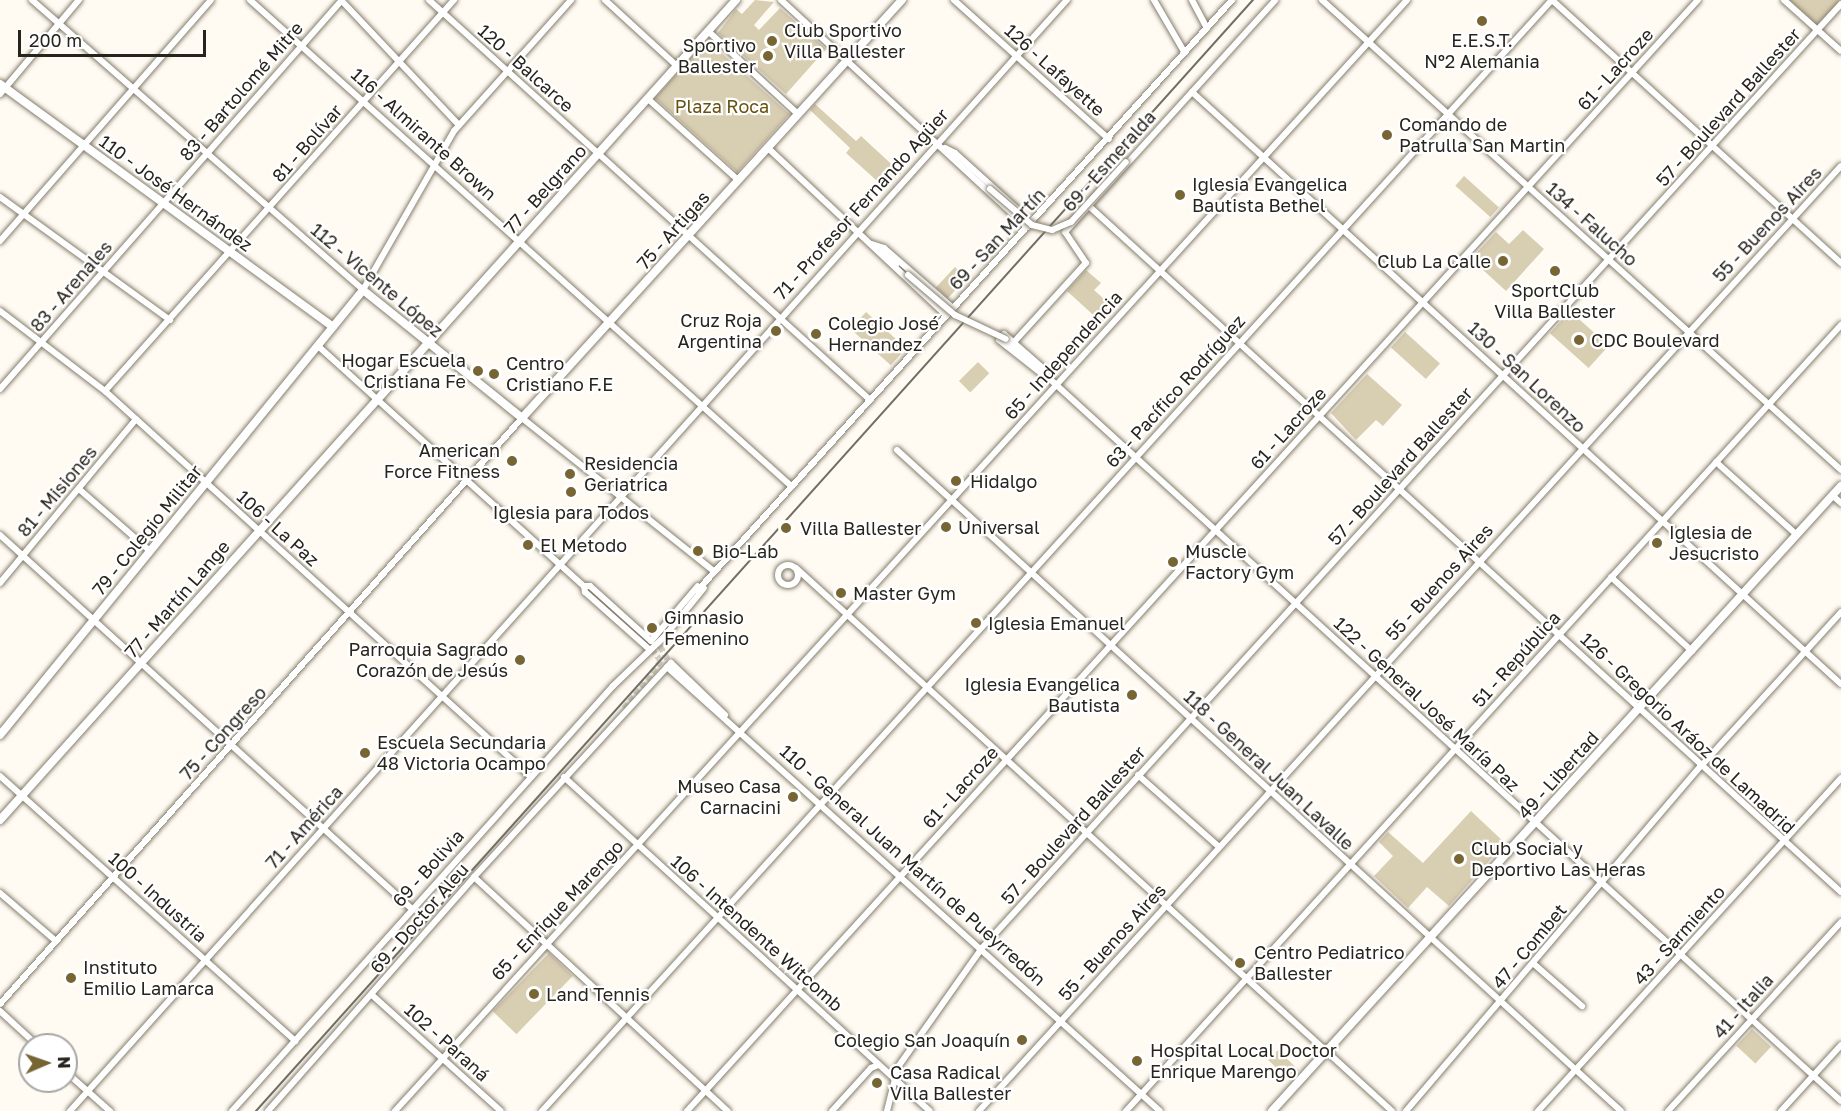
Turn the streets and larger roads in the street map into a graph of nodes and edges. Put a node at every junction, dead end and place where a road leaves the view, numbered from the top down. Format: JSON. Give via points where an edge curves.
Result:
{"nodes":[{"id":1,"x":32,"y":0,"type":"edge"},
{"id":2,"x":79,"y":0,"type":"edge"},
{"id":3,"x":211,"y":0,"type":"edge"},
{"id":4,"x":250,"y":0,"type":"edge"},
{"id":5,"x":341,"y":0,"type":"edge"},
{"id":6,"x":429,"y":0,"type":"edge"},
{"id":7,"x":454,"y":0,"type":"edge"},
{"id":8,"x":571,"y":0,"type":"edge"},
{"id":9,"x":605,"y":0,"type":"edge"},
{"id":10,"x":736,"y":0,"type":"edge"},
{"id":11,"x":781,"y":0,"type":"edge"},
{"id":12,"x":902,"y":0,"type":"edge"},
{"id":13,"x":954,"y":0,"type":"edge"},
{"id":14,"x":1067,"y":0,"type":"edge"},
{"id":15,"x":1154,"y":0,"type":"edge"},
{"id":16,"x":1192,"y":0,"type":"edge"},
{"id":17,"x":1232,"y":0,"type":"edge"},
{"id":18,"x":1275,"y":0,"type":"edge"},
{"id":19,"x":1322,"y":0,"type":"edge"},
{"id":20,"x":1407,"y":0,"type":"edge"},
{"id":21,"x":1552,"y":0,"type":"edge"},
{"id":22,"x":1698,"y":0,"type":"edge"},
{"id":23,"x":1784,"y":0,"type":"edge"},
{"id":24,"x":1841,"y":4,"type":"edge"},
{"id":25,"x":443,"y":12,"type":"junction"},
{"id":26,"x":59,"y":23,"type":"junction"},
{"id":27,"x":1207,"y":28,"type":"junction"},
{"id":28,"x":1817,"y":30,"type":"junction"},
{"id":29,"x":708,"y":31,"type":"junction"},
{"id":30,"x":1368,"y":43,"type":"junction"},
{"id":31,"x":302,"y":45,"type":"junction"},
{"id":32,"x":1841,"y":51,"type":"edge"},
{"id":33,"x":1185,"y":53,"type":"junction"},
{"id":34,"x":1016,"y":56,"type":"junction"},
{"id":35,"x":398,"y":60,"type":"junction"},
{"id":36,"x":847,"y":61,"type":"junction"},
{"id":37,"x":676,"y":65,"type":"junction"},
{"id":38,"x":508,"y":71,"type":"junction"},
{"id":39,"x":1632,"y":72,"type":"junction"},
{"id":40,"x":2,"y":88,"type":"edge"},
{"id":41,"x":134,"y":90,"type":"junction"},
{"id":42,"x":1192,"y":92,"type":"junction"},
{"id":43,"x":647,"y":98,"type":"junction"},
{"id":44,"x":364,"y":100,"type":"junction"},
{"id":45,"x":798,"y":114,"type":"junction"},
{"id":46,"x":1448,"y":114,"type":"junction"},
{"id":47,"x":459,"y":124,"type":"junction"},
{"id":48,"x":1151,"y":135,"type":"junction"},
{"id":49,"x":1109,"y":139,"type":"junction"},
{"id":50,"x":938,"y":141,"type":"junction"},
{"id":51,"x":85,"y":145,"type":"junction"},
{"id":52,"x":1713,"y":147,"type":"junction"},
{"id":53,"x":768,"y":148,"type":"junction"},
{"id":54,"x":944,"y":148,"type":"junction"},
{"id":55,"x":207,"y":153,"type":"junction"},
{"id":56,"x":597,"y":154,"type":"junction"},
{"id":57,"x":1265,"y":158,"type":"junction"},
{"id":58,"x":435,"y":164,"type":"junction"},
{"id":59,"x":1841,"y":166,"type":"edge"},
{"id":60,"x":738,"y":180,"type":"junction"},
{"id":61,"x":1528,"y":187,"type":"junction"},
{"id":62,"x":0,"y":197,"type":"edge"},
{"id":63,"x":164,"y":202,"type":"junction"},
{"id":64,"x":1090,"y":207,"type":"junction"},
{"id":65,"x":270,"y":209,"type":"junction"},
{"id":66,"x":24,"y":214,"type":"junction"},
{"id":67,"x":1793,"y":219,"type":"junction"},
{"id":68,"x":1030,"y":225,"type":"junction"},
{"id":69,"x":1344,"y":228,"type":"junction"},
{"id":70,"x":858,"y":231,"type":"junction"},
{"id":71,"x":689,"y":236,"type":"junction"},
{"id":72,"x":519,"y":239,"type":"junction"},
{"id":73,"x":0,"y":241,"type":"edge"},
{"id":74,"x":871,"y":243,"type":"junction"},
{"id":75,"x":232,"y":252,"type":"junction"},
{"id":76,"x":1608,"y":259,"type":"junction"},
{"id":77,"x":1841,"y":263,"type":"edge"},
{"id":78,"x":103,"y":272,"type":"junction"},
{"id":79,"x":1159,"y":272,"type":"junction"},
{"id":80,"x":363,"y":290,"type":"junction"},
{"id":81,"x":1423,"y":302,"type":"junction"},
{"id":82,"x":953,"y":308,"type":"junction"},
{"id":83,"x":0,"y":310,"type":"edge"},
{"id":84,"x":946,"y":315,"type":"junction"},
{"id":85,"x":778,"y":318,"type":"junction"},
{"id":86,"x":170,"y":320,"type":"junction"},
{"id":87,"x":610,"y":322,"type":"junction"},
{"id":88,"x":1841,"y":325,"type":"edge"},
{"id":89,"x":333,"y":327,"type":"junction"},
{"id":90,"x":1688,"y":332,"type":"junction"},
{"id":91,"x":43,"y":340,"type":"junction"},
{"id":92,"x":427,"y":342,"type":"junction"},
{"id":93,"x":1014,"y":342,"type":"junction"},
{"id":94,"x":1239,"y":344,"type":"junction"},
{"id":95,"x":318,"y":346,"type":"junction"},
{"id":96,"x":1045,"y":375,"type":"junction"},
{"id":97,"x":1503,"y":375,"type":"junction"},
{"id":98,"x":1055,"y":386,"type":"junction"},
{"id":99,"x":0,"y":389,"type":"edge"},
{"id":100,"x":105,"y":391,"type":"junction"},
{"id":101,"x":376,"y":398,"type":"junction"},
{"id":102,"x":869,"y":399,"type":"junction"},
{"id":103,"x":701,"y":405,"type":"junction"},
{"id":104,"x":1768,"y":405,"type":"junction"},
{"id":105,"x":1320,"y":417,"type":"junction"},
{"id":106,"x":522,"y":418,"type":"junction"},
{"id":107,"x":136,"y":419,"type":"junction"},
{"id":108,"x":1582,"y":448,"type":"junction"},
{"id":109,"x":897,"y":450,"type":"dead end"},
{"id":110,"x":1135,"y":459,"type":"junction"},
{"id":111,"x":1716,"y":462,"type":"junction"},
{"id":112,"x":1841,"y":470,"type":"edge"},
{"id":113,"x":468,"y":482,"type":"junction"},
{"id":114,"x":205,"y":483,"type":"junction"},
{"id":115,"x":791,"y":486,"type":"junction"},
{"id":116,"x":1841,"y":486,"type":"edge"},
{"id":117,"x":79,"y":489,"type":"junction"},
{"id":118,"x":1399,"y":489,"type":"junction"},
{"id":119,"x":619,"y":495,"type":"junction"},
{"id":120,"x":1833,"y":496,"type":"junction"},
{"id":121,"x":951,"y":500,"type":"junction"},
{"id":122,"x":1841,"y":503,"type":"edge"},
{"id":123,"x":1664,"y":519,"type":"junction"},
{"id":124,"x":258,"y":530,"type":"junction"},
{"id":125,"x":1215,"y":532,"type":"junction"},
{"id":126,"x":0,"y":535,"type":"edge"},
{"id":127,"x":1797,"y":535,"type":"junction"},
{"id":128,"x":149,"y":550,"type":"junction"},
{"id":129,"x":22,"y":556,"type":"junction"},
{"id":130,"x":1479,"y":561,"type":"junction"},
{"id":131,"x":559,"y":564,"type":"junction"},
{"id":132,"x":1030,"y":572,"type":"junction"},
{"id":133,"x":711,"y":574,"type":"junction"},
{"id":134,"x":800,"y":577,"type":"junction"},
{"id":135,"x":1611,"y":577,"type":"junction"},
{"id":136,"x":0,"y":583,"type":"edge"},
{"id":137,"x":584,"y":586,"type":"junction"},
{"id":138,"x":698,"y":590,"type":"dead end"},
{"id":139,"x":1742,"y":595,"type":"junction"},
{"id":140,"x":1295,"y":603,"type":"junction"},
{"id":141,"x":1841,"y":612,"type":"edge"},
{"id":142,"x":351,"y":614,"type":"junction"},
{"id":143,"x":847,"y":615,"type":"junction"},
{"id":144,"x":93,"y":620,"type":"junction"},
{"id":145,"x":1559,"y":634,"type":"junction"},
{"id":146,"x":1110,"y":645,"type":"junction"},
{"id":147,"x":650,"y":650,"type":"junction"},
{"id":148,"x":1692,"y":651,"type":"junction"},
{"id":149,"x":1805,"y":651,"type":"junction"},
{"id":150,"x":141,"y":663,"type":"junction"},
{"id":151,"x":669,"y":665,"type":"joint"},
{"id":152,"x":1374,"y":676,"type":"junction"},
{"id":153,"x":1841,"y":684,"type":"edge"},
{"id":154,"x":926,"y":688,"type":"junction"},
{"id":155,"x":442,"y":695,"type":"junction"},
{"id":156,"x":1640,"y":708,"type":"junction"},
{"id":157,"x":623,"y":710,"type":"tunnel mouth"},
{"id":158,"x":1191,"y":718,"type":"junction"},
{"id":159,"x":742,"y":731,"type":"junction"},
{"id":160,"x":0,"y":735,"type":"edge"},
{"id":161,"x":233,"y":744,"type":"junction"},
{"id":162,"x":594,"y":744,"type":"junction"},
{"id":163,"x":1455,"y":748,"type":"junction"},
{"id":164,"x":1005,"y":760,"type":"junction"},
{"id":165,"x":1701,"y":766,"type":"junction"},
{"id":166,"x":1138,"y":775,"type":"junction"},
{"id":167,"x":0,"y":776,"type":"edge"},
{"id":168,"x":530,"y":776,"type":"junction"},
{"id":169,"x":564,"y":777,"type":"junction"},
{"id":170,"x":1841,"y":778,"type":"edge"},
{"id":171,"x":1270,"y":790,"type":"junction"},
{"id":172,"x":21,"y":795,"type":"junction"},
{"id":173,"x":821,"y":803,"type":"junction"},
{"id":174,"x":0,"y":820,"type":"edge"},
{"id":175,"x":1534,"y":824,"type":"junction"},
{"id":176,"x":324,"y":829,"type":"junction"},
{"id":177,"x":1085,"y":833,"type":"junction"},
{"id":178,"x":1784,"y":842,"type":"junction"},
{"id":179,"x":637,"y":845,"type":"junction"},
{"id":180,"x":1218,"y":846,"type":"junction"},
{"id":181,"x":1350,"y":864,"type":"junction"},
{"id":182,"x":900,"y":876,"type":"junction"},
{"id":183,"x":474,"y":877,"type":"junction"},
{"id":184,"x":114,"y":878,"type":"junction"},
{"id":185,"x":1601,"y":884,"type":"junction"},
{"id":186,"x":1841,"y":892,"type":"edge"},
{"id":187,"x":0,"y":893,"type":"edge"},
{"id":188,"x":1165,"y":906,"type":"junction"},
{"id":189,"x":412,"y":909,"type":"junction"},
{"id":190,"x":717,"y":918,"type":"junction"},
{"id":191,"x":1841,"y":922,"type":"edge"},
{"id":192,"x":1431,"y":937,"type":"junction"},
{"id":193,"x":56,"y":941,"type":"junction"},
{"id":194,"x":546,"y":944,"type":"junction"},
{"id":195,"x":982,"y":948,"type":"junction"},
{"id":196,"x":1680,"y":956,"type":"junction"},
{"id":197,"x":204,"y":959,"type":"junction"},
{"id":198,"x":1534,"y":964,"type":"junction"},
{"id":199,"x":1246,"y":979,"type":"junction"},
{"id":200,"x":798,"y":989,"type":"junction"},
{"id":201,"x":372,"y":995,"type":"junction"},
{"id":202,"x":1502,"y":1002,"type":"junction"},
{"id":203,"x":0,"y":1004,"type":"edge"},
{"id":204,"x":1582,"y":1006,"type":"dead end"},
{"id":205,"x":0,"y":1011,"type":"edge"},
{"id":206,"x":626,"y":1017,"type":"junction"},
{"id":207,"x":1751,"y":1020,"type":"junction"},
{"id":208,"x":1061,"y":1021,"type":"junction"},
{"id":209,"x":24,"y":1033,"type":"edge"},
{"id":210,"x":295,"y":1041,"type":"junction"},
{"id":211,"x":1841,"y":1045,"type":"edge"},
{"id":212,"x":1326,"y":1052,"type":"junction"},
{"id":213,"x":443,"y":1058,"type":"junction"},
{"id":214,"x":879,"y":1065,"type":"junction"},
{"id":215,"x":1576,"y":1070,"type":"junction"},
{"id":216,"x":1812,"y":1076,"type":"junction"},
{"id":217,"x":892,"y":1077,"type":"junction"},
{"id":218,"x":78,"y":1083,"type":"edge"},
{"id":219,"x":706,"y":1090,"type":"junction"},
{"id":220,"x":88,"y":1092,"type":"junction"},
{"id":221,"x":1141,"y":1094,"type":"junction"},
{"id":222,"x":1841,"y":1101,"type":"edge"},
{"id":223,"x":270,"y":1110,"type":"edge"},
{"id":224,"x":70,"y":1111,"type":"edge"},
{"id":225,"x":110,"y":1111,"type":"edge"},
{"id":226,"x":232,"y":1111,"type":"edge"},
{"id":227,"x":395,"y":1111,"type":"edge"},
{"id":228,"x":501,"y":1111,"type":"edge"},
{"id":229,"x":542,"y":1111,"type":"edge"},
{"id":230,"x":687,"y":1111,"type":"edge"},
{"id":231,"x":728,"y":1111,"type":"edge"},
{"id":232,"x":832,"y":1111,"type":"edge"},
{"id":233,"x":887,"y":1111,"type":"edge"},
{"id":234,"x":930,"y":1111,"type":"edge"},
{"id":235,"x":979,"y":1111,"type":"edge"},
{"id":236,"x":1126,"y":1111,"type":"edge"},
{"id":237,"x":1160,"y":1111,"type":"edge"},
{"id":238,"x":1272,"y":1111,"type":"edge"},
{"id":239,"x":1392,"y":1111,"type":"edge"},
{"id":240,"x":1406,"y":1111,"type":"edge"},
{"id":241,"x":1538,"y":1111,"type":"edge"},
{"id":242,"x":1621,"y":1111,"type":"edge"},
{"id":243,"x":1668,"y":1111,"type":"edge"},
{"id":244,"x":1781,"y":1111,"type":"edge"}],
"edges":[{"from":1,"to":26,"type":"street","name":"112 - Vicente López"},
{"from":2,"to":26,"type":"street"},
{"from":3,"to":41,"type":"street"},
{"from":4,"to":31,"type":"street","name":"116 - Almirante Brown"},
{"from":5,"to":31,"type":"street","name":"83 - Bartolomé Mitre"},
{"from":5,"to":35,"type":"street"},
{"from":6,"to":25,"type":"street","name":"120 - Balcarce"},
{"from":7,"to":25,"type":"street","name":"81 - Bolívar"},
{"from":8,"to":38,"type":"street"},
{"from":9,"to":37,"type":"street"},
{"from":10,"to":29,"type":"street","name":"77 - Belgrano"},
{"from":11,"to":36,"type":"street"},
{"from":12,"to":36,"type":"street","name":"75 - Artigas"},
{"from":13,"to":34,"type":"street","name":"126 - Lafayette"},
{"from":14,"to":34,"type":"street","name":"71 - Profesor Fernando Agüer"},
{"from":15,"to":33,"type":"street"},
{"from":16,"to":27,"type":"street"},
{"from":17,"to":27,"type":"street","name":"69 - San Martín"},
{"from":18,"to":42,"type":"street","name":"69 - Esmeralda"},
{"from":19,"to":30,"type":"street","name":"134 - Falucho"},
{"from":20,"to":30,"type":"street","name":"65 - Independencia"},
{"from":21,"to":39,"type":"street"},
{"from":21,"to":46,"type":"street","name":"63 - Pacífico Rodríguez"},
{"from":22,"to":39,"type":"street","name":"61 - Lacroze"},
{"from":23,"to":28,"type":"street"},
{"from":24,"to":28,"type":"street","name":"57 - Boulevard Ballester"},
{"from":25,"to":35,"type":"street","name":"81 - Bolívar"},
{"from":25,"to":38,"type":"street","name":"120 - Balcarce"},
{"from":26,"to":40,"type":"street"},
{"from":26,"to":41,"type":"street","name":"112 - Vicente López"},
{"from":27,"to":33,"type":"street","name":"69 - San Martín"},
{"from":28,"to":32,"type":"street"},
{"from":28,"to":52,"type":"street","name":"57 - Boulevard Ballester"},
{"from":29,"to":37,"type":"street","name":"77 - Belgrano"},
{"from":29,"to":45,"type":"street"},
{"from":30,"to":46,"type":"street","name":"134 - Falucho"},
{"from":30,"to":57,"type":"street","name":"65 - Independencia"},
{"from":31,"to":44,"type":"street","name":"116 - Almirante Brown"},
{"from":31,"to":55,"type":"street","name":"83 - Bartolomé Mitre"},
{"from":33,"to":49,"type":"street","name":"69 - San Martín"},
{"from":34,"to":49,"type":"street","name":"126 - Lafayette"},
{"from":34,"to":50,"type":"street","name":"71 - Profesor Fernando Agüer"},
{"from":35,"to":44,"type":"street","name":"81 - Bolívar"},
{"from":35,"to":47,"type":"street"},
{"from":36,"to":45,"type":"street","name":"75 - Artigas"},
{"from":36,"to":50,"type":"street"},
{"from":37,"to":43,"type":"street","name":"77 - Belgrano"},
{"from":38,"to":47,"type":"street"},
{"from":38,"to":56,"type":"street","name":"120 - Balcarce"},
{"from":39,"to":52,"type":"street"},
{"from":39,"to":61,"type":"street","name":"61 - Lacroze"},
{"from":40,"to":51,"type":"street","name":"110 - José Hernández"},
{"from":41,"to":51,"type":"street"},
{"from":41,"to":55,"type":"street","name":"112 - Vicente López"},
{"from":42,"to":48,"type":"street","name":"69 - Esmeralda"},
{"from":42,"to":57,"type":"street","name":"130 - San Lorenzo"},
{"from":43,"to":56,"type":"street","name":"77 - Belgrano"},
{"from":43,"to":60,"type":"street"},
{"from":44,"to":58,"type":"street","name":"116 - Almirante Brown"},
{"from":44,"to":65,"type":"street","name":"81 - Bolívar"},
{"from":45,"to":53,"type":"street","name":"75 - Artigas"},
{"from":46,"to":61,"type":"street","name":"134 - Falucho"},
{"from":46,"to":69,"type":"street","name":"63 - Pacífico Rodríguez"},
{"from":47,"to":58,"type":"street"},
{"from":48,"to":54,"type":"street","bridge":true,"via":[[1071,222],[1052,230],[1032,225]]},
{"from":48,"to":64,"type":"street","name":"69 - Esmeralda"},
{"from":49,"to":68,"type":"street","name":"69 - San Martín"},
{"from":50,"to":54,"type":"street"},
{"from":50,"to":70,"type":"street","name":"71 - Profesor Fernando Agüer"},
{"from":51,"to":63,"type":"street","name":"110 - José Hernández"},
{"from":51,"to":66,"type":"street"},
{"from":52,"to":67,"type":"street"},
{"from":52,"to":76,"type":"street","name":"57 - Boulevard Ballester"},
{"from":53,"to":60,"type":"street","name":"75 - Artigas"},
{"from":53,"to":70,"type":"street"},
{"from":54,"to":68,"type":"street","via":[[950,158]]},
{"from":55,"to":63,"type":"street","name":"83 - Bartolomé Mitre"},
{"from":55,"to":65,"type":"street","name":"112 - Vicente López"},
{"from":56,"to":71,"type":"street","name":"120 - Balcarce"},
{"from":56,"to":72,"type":"street","name":"77 - Belgrano"},
{"from":57,"to":69,"type":"street","name":"130 - San Lorenzo"},
{"from":57,"to":79,"type":"street","name":"65 - Independencia"},
{"from":58,"to":72,"type":"street","name":"116 - Almirante Brown"},
{"from":58,"to":80,"type":"street"},
{"from":59,"to":67,"type":"street","name":"55 - Buenos Aires"},
{"from":60,"to":71,"type":"street","name":"75 - Artigas"},
{"from":61,"to":76,"type":"street","name":"134 - Falucho"},
{"from":61,"to":81,"type":"street","name":"61 - Lacroze"},
{"from":62,"to":66,"type":"street"},
{"from":63,"to":75,"type":"street","name":"110 - José Hernández"},
{"from":63,"to":78,"type":"street","name":"83 - Arenales"},
{"from":64,"to":79,"type":"street","name":"126 - Gregorio Aráoz de Lamadrid"},
{"from":64,"to":93,"type":"street","name":"69 - Esmeralda","via":[[1064,234],[1086,262]]},
{"from":65,"to":75,"type":"street","name":"81 - Bolívar"},
{"from":65,"to":80,"type":"street","name":"112 - Vicente López"},
{"from":66,"to":73,"type":"street"},
{"from":66,"to":78,"type":"street"},
{"from":67,"to":77,"type":"street"},
{"from":67,"to":90,"type":"street","name":"55 - Buenos Aires"},
{"from":68,"to":82,"type":"street","name":"69 - San Martín"},
{"from":69,"to":81,"type":"street","name":"130 - San Lorenzo"},
{"from":69,"to":94,"type":"street","name":"63 - Pacífico Rodríguez"},
{"from":70,"to":74,"type":"street"},
{"from":70,"to":85,"type":"street","name":"71 - Profesor Fernando Agüer"},
{"from":71,"to":85,"type":"street","name":"120 - Balcarce"},
{"from":71,"to":87,"type":"street","name":"75 - Artigas"},
{"from":72,"to":87,"type":"street","name":"116 - Almirante Brown"},
{"from":72,"to":92,"type":"street","name":"77 - Belgrano"},
{"from":74,"to":82,"type":"street","via":[[884,248]]},
{"from":74,"to":84,"type":"street","via":[[879,255]]},
{"from":74,"to":96,"type":"street","bridge":true,"via":[[955,315],[1006,339]]},
{"from":75,"to":86,"type":"street"},
{"from":75,"to":89,"type":"street","name":"110 - José Hernández"},
{"from":76,"to":90,"type":"street","name":"134 - Falucho"},
{"from":76,"to":97,"type":"street","name":"57 - Boulevard Ballester"},
{"from":78,"to":86,"type":"street"},
{"from":78,"to":91,"type":"street","name":"83 - Arenales"},
{"from":79,"to":94,"type":"street","name":"126 - Gregorio Aráoz de Lamadrid"},
{"from":79,"to":98,"type":"street","name":"65 - Independencia"},
{"from":80,"to":89,"type":"street","name":"79 - Colegio Militar"},
{"from":80,"to":92,"type":"street","name":"112 - Vicente López"},
{"from":81,"to":97,"type":"street","name":"130 - San Lorenzo"},
{"from":81,"to":105,"type":"street","name":"61 - Lacroze"},
{"from":82,"to":84,"type":"street","name":"69 - San Martín"},
{"from":83,"to":91,"type":"street","name":"106 - La Paz"},
{"from":84,"to":102,"type":"street","name":"69 - San Martín"},
{"from":85,"to":102,"type":"street","name":"120 - Balcarce"},
{"from":85,"to":103,"type":"street","name":"71 - Profesor Fernando Agüer"},
{"from":86,"to":100,"type":"street"},
{"from":87,"to":103,"type":"street","name":"116 - Almirante Brown"},
{"from":87,"to":106,"type":"street","name":"75 - Artigas"},
{"from":88,"to":104,"type":"street","name":"51 - República"},
{"from":89,"to":95,"type":"street","name":"79 - Colegio Militar"},
{"from":90,"to":104,"type":"street","name":"134 - Falucho"},
{"from":90,"to":108,"type":"street","name":"55 - Buenos Aires"},
{"from":91,"to":99,"type":"street","name":"83 - Arenales"},
{"from":91,"to":100,"type":"street","name":"106 - La Paz"},
{"from":92,"to":101,"type":"street","name":"77 - Belgrano"},
{"from":92,"to":106,"type":"street","name":"112 - Vicente López"},
{"from":93,"to":96,"type":"street","name":"122 - General José María Paz"},
{"from":93,"to":96,"type":"street","name":"122 - General José María Paz","via":[[1004,334],[999,340]]},
{"from":94,"to":105,"type":"street","name":"126 - Gregorio Aráoz de Lamadrid"},
{"from":94,"to":110,"type":"street","name":"63 - Pacífico Rodríguez"},
{"from":95,"to":101,"type":"street"},
{"from":95,"to":114,"type":"street","name":"79 - Colegio Militar"},
{"from":96,"to":98,"type":"street","name":"122 - General José María Paz"},
{"from":97,"to":108,"type":"street","name":"130 - San Lorenzo"},
{"from":97,"to":118,"type":"street","name":"57 - Boulevard Ballester"},
{"from":98,"to":110,"type":"street","name":"122 - General José María Paz"},
{"from":98,"to":121,"type":"street","name":"65 - Independencia"},
{"from":100,"to":107,"type":"street","name":"106 - La Paz"},
{"from":101,"to":113,"type":"street"},
{"from":101,"to":124,"type":"street","name":"77 - Martín Lange"},
{"from":102,"to":115,"type":"street","name":"69 - San Martín"},
{"from":103,"to":115,"type":"street","name":"116 - Almirante Brown"},
{"from":103,"to":119,"type":"street","name":"71 - Profesor Fernando Agüer"},
{"from":104,"to":111,"type":"street","name":"51 - República"},
{"from":104,"to":112,"type":"street","name":"134 - Falucho"},
{"from":105,"to":118,"type":"street","name":"126 - Gregorio Aráoz de Lamadrid"},
{"from":105,"to":125,"type":"street","name":"61 - Lacroze"},
{"from":106,"to":113,"type":"street","name":"75 - Artigas"},
{"from":106,"to":119,"type":"street","name":"112 - Vicente López"},
{"from":107,"to":114,"type":"street","name":"106 - La Paz"},
{"from":107,"to":117,"type":"street","name":"81 - Misiones"},
{"from":108,"to":123,"type":"street","name":"130 - San Lorenzo"},
{"from":108,"to":130,"type":"street","name":"55 - Buenos Aires"},
{"from":109,"to":121,"type":"street","name":"118 - General Juan Lavalle"},
{"from":110,"to":125,"type":"street","name":"122 - General José María Paz"},
{"from":110,"to":132,"type":"street","name":"63 - Pacífico Rodríguez"},
{"from":111,"to":123,"type":"street","name":"51 - República"},
{"from":111,"to":127,"type":"street"},
{"from":113,"to":131,"type":"street"},
{"from":113,"to":142,"type":"street","name":"75 - Congreso"},
{"from":114,"to":124,"type":"street","name":"106 - La Paz"},
{"from":114,"to":128,"type":"street","name":"79 - Colegio Militar"},
{"from":115,"to":133,"type":"street","name":"69 - San Martín"},
{"from":116,"to":120,"type":"street","name":"49 - Libertad"},
{"from":117,"to":128,"type":"street"},
{"from":117,"to":129,"type":"street","name":"81 - Misiones"},
{"from":118,"to":130,"type":"street","name":"126 - Gregorio Aráoz de Lamadrid"},
{"from":118,"to":140,"type":"street","name":"57 - Boulevard Ballester"},
{"from":119,"to":131,"type":"street","name":"71 - Profesor Fernando Agüer"},
{"from":119,"to":133,"type":"street","name":"112 - Vicente López"},
{"from":120,"to":122,"type":"street"},
{"from":120,"to":127,"type":"street","name":"49 - Libertad"},
{"from":121,"to":132,"type":"street","name":"118 - General Juan Lavalle"},
{"from":121,"to":143,"type":"street","name":"65 - Independencia"},
{"from":123,"to":135,"type":"street","name":"51 - República"},
{"from":123,"to":139,"type":"street","name":"130 - San Lorenzo"},
{"from":124,"to":142,"type":"street","name":"106 - La Paz"},
{"from":124,"to":150,"type":"street","name":"77 - Martín Lange"},
{"from":125,"to":140,"type":"street","name":"122 - General José María Paz"},
{"from":125,"to":146,"type":"street","name":"61 - Lacroze"},
{"from":126,"to":129,"type":"street"},
{"from":127,"to":139,"type":"street","name":"49 - Libertad"},
{"from":128,"to":144,"type":"street","name":"79 - Colegio Militar"},
{"from":129,"to":136,"type":"street","name":"81 - Misiones"},
{"from":129,"to":144,"type":"street"},
{"from":130,"to":145,"type":"street","name":"126 - Gregorio Aráoz de Lamadrid"},
{"from":130,"to":152,"type":"street","name":"55 - Buenos Aires"},
{"from":131,"to":137,"type":"street"},
{"from":131,"to":155,"type":"street","name":"71 - América"},
{"from":132,"to":146,"type":"street","name":"118 - General Juan Lavalle"},
{"from":132,"to":154,"type":"street","name":"63 - Pacífico Rodríguez"},
{"from":133,"to":137,"type":"street","name":"69 - San Martín","via":[[651,641],[590,586]]},
{"from":133,"to":138,"type":"street","name":"69 - San Martín"},
{"from":133,"to":147,"type":"street","name":"69 - San Martín","via":[[706,586]]},
{"from":134,"to":134,"type":"street","via":[[796,568],[784,566],[778,576],[787,585]]},
{"from":134,"to":143,"type":"street"},
{"from":135,"to":145,"type":"street","name":"51 - República"},
{"from":135,"to":148,"type":"street"},
{"from":137,"to":147,"type":"street","via":[[585,592]]},
{"from":139,"to":148,"type":"street","name":"49 - Libertad"},
{"from":139,"to":149,"type":"street","name":"130 - San Lorenzo"},
{"from":140,"to":152,"type":"street","name":"122 - General José María Paz"},
{"from":140,"to":158,"type":"street","name":"57 - Boulevard Ballester"},
{"from":141,"to":149,"type":"street","name":"47 - Combet"},
{"from":142,"to":155,"type":"street","name":"106 - La Paz"},
{"from":142,"to":161,"type":"street","name":"75 - Congreso"},
{"from":143,"to":154,"type":"street"},
{"from":143,"to":159,"type":"street","name":"65 - Independencia"},
{"from":144,"to":150,"type":"street"},
{"from":144,"to":160,"type":"street","name":"79 - Colegio Militar"},
{"from":145,"to":156,"type":"street","name":"126 - Gregorio Aráoz de Lamadrid"},
{"from":145,"to":163,"type":"street","name":"51 - República"},
{"from":146,"to":158,"type":"street","name":"118 - General Juan Lavalle"},
{"from":146,"to":164,"type":"street","name":"61 - Lacroze"},
{"from":147,"to":168,"type":"street","name":"69 - Bolivia"},
{"from":148,"to":156,"type":"street","name":"49 - Libertad"},
{"from":149,"to":153,"type":"street","name":"130 - San Lorenzo"},
{"from":149,"to":165,"type":"street","name":"47 - Combet"},
{"from":150,"to":161,"type":"street"},
{"from":150,"to":172,"type":"street","name":"77 - Martín Lange"},
{"from":151,"to":159,"type":"street","name":"110 - General Juan Martín de Pueyrredón"},
{"from":151,"to":162,"type":"street","name":"69 - Doctor Aleu"},
{"from":152,"to":163,"type":"street","name":"122 - General José María Paz"},
{"from":152,"to":171,"type":"street","name":"55 - Buenos Aires"},
{"from":154,"to":164,"type":"street"},
{"from":154,"to":173,"type":"street","name":"63 - Pacífico Rodríguez"},
{"from":155,"to":168,"type":"street","name":"106 - La Paz"},
{"from":155,"to":176,"type":"street","name":"71 - América"},
{"from":156,"to":165,"type":"street","name":"126 - Gregorio Aráoz de Lamadrid"},
{"from":156,"to":175,"type":"street","name":"49 - Libertad"},
{"from":157,"to":162,"type":"street","name":"69 - Doctor Aleu"},
{"from":158,"to":166,"type":"street","name":"57 - Boulevard Ballester"},
{"from":158,"to":171,"type":"street","name":"118 - General Juan Lavalle"},
{"from":159,"to":173,"type":"street","name":"110 - General Juan Martín de Pueyrredón"},
{"from":159,"to":179,"type":"street","name":"65 - Enrique Marengo"},
{"from":161,"to":176,"type":"street"},
{"from":161,"to":184,"type":"street","name":"75 - Congreso"},
{"from":162,"to":169,"type":"street","name":"69 - Doctor Aleu"},
{"from":163,"to":175,"type":"street","name":"122 - General José María Paz"},
{"from":163,"to":181,"type":"street","name":"51 - República"},
{"from":164,"to":177,"type":"street"},
{"from":164,"to":182,"type":"street","name":"61 - Lacroze"},
{"from":165,"to":178,"type":"street","name":"126 - Gregorio Aráoz de Lamadrid"},
{"from":165,"to":185,"type":"street","name":"47 - Combet"},
{"from":166,"to":177,"type":"street","name":"57 - Boulevard Ballester"},
{"from":166,"to":180,"type":"street"},
{"from":167,"to":172,"type":"street","name":"100 - Industria"},
{"from":168,"to":189,"type":"street","name":"69 - Bolivia"},
{"from":169,"to":179,"type":"street","name":"106 - Intendente Witcomb"},
{"from":169,"to":183,"type":"street","name":"69 - Doctor Aleu"},
{"from":170,"to":178,"type":"street","name":"43 - Sarmiento"},
{"from":171,"to":180,"type":"street","name":"55 - Buenos Aires"},
{"from":171,"to":181,"type":"street","name":"118 - General Juan Lavalle"},
{"from":172,"to":174,"type":"street","name":"77 - Martín Lange"},
{"from":172,"to":184,"type":"street","name":"100 - Industria"},
{"from":173,"to":182,"type":"street","name":"110 - General Juan Martín de Pueyrredón"},
{"from":173,"to":190,"type":"street","name":"63 - Pacífico Rodríguez"},
{"from":175,"to":185,"type":"street","name":"122 - General José María Paz"},
{"from":175,"to":192,"type":"street","name":"49 - Libertad"},
{"from":176,"to":189,"type":"street"},
{"from":176,"to":197,"type":"street","name":"71 - América"},
{"from":177,"to":188,"type":"street"},
{"from":177,"to":195,"type":"street","name":"57 - Boulevard Ballester"},
{"from":178,"to":186,"type":"street","name":"126 - Gregorio Aráoz de Lamadrid"},
{"from":178,"to":196,"type":"street","name":"43 - Sarmiento"},
{"from":179,"to":190,"type":"street","name":"106 - Intendente Witcomb"},
{"from":179,"to":194,"type":"street","name":"65 - Enrique Marengo"},
{"from":180,"to":188,"type":"street","name":"55 - Buenos Aires"},
{"from":181,"to":192,"type":"street","name":"118 - General Juan Lavalle"},
{"from":181,"to":199,"type":"street","name":"51 - República"},
{"from":182,"to":195,"type":"street","name":"110 - General Juan Martín de Pueyrredón"},
{"from":182,"to":200,"type":"street","name":"61 - Lacroze"},
{"from":183,"to":194,"type":"street"},
{"from":183,"to":201,"type":"street","name":"69 - Doctor Aleu"},
{"from":184,"to":193,"type":"street","name":"75 - Congreso"},
{"from":184,"to":197,"type":"street","name":"100 - Industria"},
{"from":185,"to":196,"type":"street","name":"122 - General José María Paz"},
{"from":185,"to":198,"type":"street","name":"47 - Combet"},
{"from":187,"to":193,"type":"street"},
{"from":188,"to":199,"type":"street"},
{"from":188,"to":208,"type":"street","name":"55 - Buenos Aires"},
{"from":189,"to":210,"type":"street","name":"69 - Bolivia"},
{"from":190,"to":200,"type":"street","name":"106 - Intendente Witcomb"},
{"from":190,"to":206,"type":"street","name":"63 - Pacífico Rodríguez"},
{"from":191,"to":207,"type":"street","name":"41 - Italia"},
{"from":192,"to":202,"type":"street","name":"118 - General Juan Lavalle"},
{"from":192,"to":212,"type":"street","name":"49 - Libertad"},
{"from":193,"to":203,"type":"street","name":"75 - Congreso"},
{"from":194,"to":206,"type":"street"},
{"from":194,"to":213,"type":"street","name":"65 - Enrique Marengo"},
{"from":195,"to":208,"type":"street","name":"110 - General Juan Martín de Pueyrredón"},
{"from":195,"to":217,"type":"street","name":"57 - Boulevard Ballester"},
{"from":196,"to":207,"type":"street","name":"122 - General José María Paz"},
{"from":196,"to":215,"type":"street","name":"43 - Sarmiento"},
{"from":197,"to":210,"type":"street","name":"100 - Industria"},
{"from":197,"to":220,"type":"street","name":"71 - América"},
{"from":198,"to":202,"type":"street","name":"47 - Combet"},
{"from":198,"to":204,"type":"street"},
{"from":199,"to":212,"type":"street"},
{"from":199,"to":221,"type":"street","name":"51 - República"},
{"from":200,"to":214,"type":"street","name":"106 - Intendente Witcomb"},
{"from":200,"to":219,"type":"street","name":"61 - Lacroze"},
{"from":201,"to":213,"type":"street","name":"102 - Paraná"},
{"from":201,"to":223,"type":"street","name":"69 - Doctor Aleu"},
{"from":202,"to":215,"type":"street","name":"118 - General Juan Lavalle"},
{"from":202,"to":240,"type":"street","name":"47 - Combet"},
{"from":205,"to":209,"type":"street"},
{"from":206,"to":219,"type":"street"},
{"from":206,"to":229,"type":"street","name":"63 - Pacífico Rodríguez"},
{"from":207,"to":216,"type":"street","name":"122 - General José María Paz"},
{"from":207,"to":243,"type":"street","name":"41 - Italia"},
{"from":208,"to":221,"type":"street","name":"110 - General Juan Martín de Pueyrredón"},
{"from":208,"to":235,"type":"street","name":"55 - Buenos Aires"},
{"from":210,"to":226,"type":"street","name":"69 - Bolivia"},
{"from":211,"to":216,"type":"street"},
{"from":212,"to":238,"type":"street","name":"49 - Libertad"},
{"from":212,"to":239,"type":"street"},
{"from":213,"to":227,"type":"street","name":"65 - Enrique Marengo"},
{"from":213,"to":228,"type":"street","name":"102 - Paraná"},
{"from":214,"to":217,"type":"street","name":"106 - Intendente Witcomb"},
{"from":214,"to":232,"type":"street","via":[[871,1068]]},
{"from":215,"to":241,"type":"street","name":"43 - Sarmiento"},
{"from":215,"to":242,"type":"street","name":"118 - General Juan Lavalle"},
{"from":216,"to":222,"type":"street","name":"122 - General José María Paz"},
{"from":216,"to":244,"type":"street"},
{"from":217,"to":233,"type":"street"},
{"from":217,"to":234,"type":"street","name":"106 - Intendente Witcomb"},
{"from":218,"to":220,"type":"street"},
{"from":219,"to":230,"type":"street","name":"61 - Lacroze"},
{"from":219,"to":231,"type":"street"},
{"from":220,"to":224,"type":"street","name":"71 - América"},
{"from":220,"to":225,"type":"street"},
{"from":221,"to":236,"type":"street","name":"51 - República"},
{"from":221,"to":237,"type":"street","name":"110 - General Juan Martín de Pueyrredón"}]}
